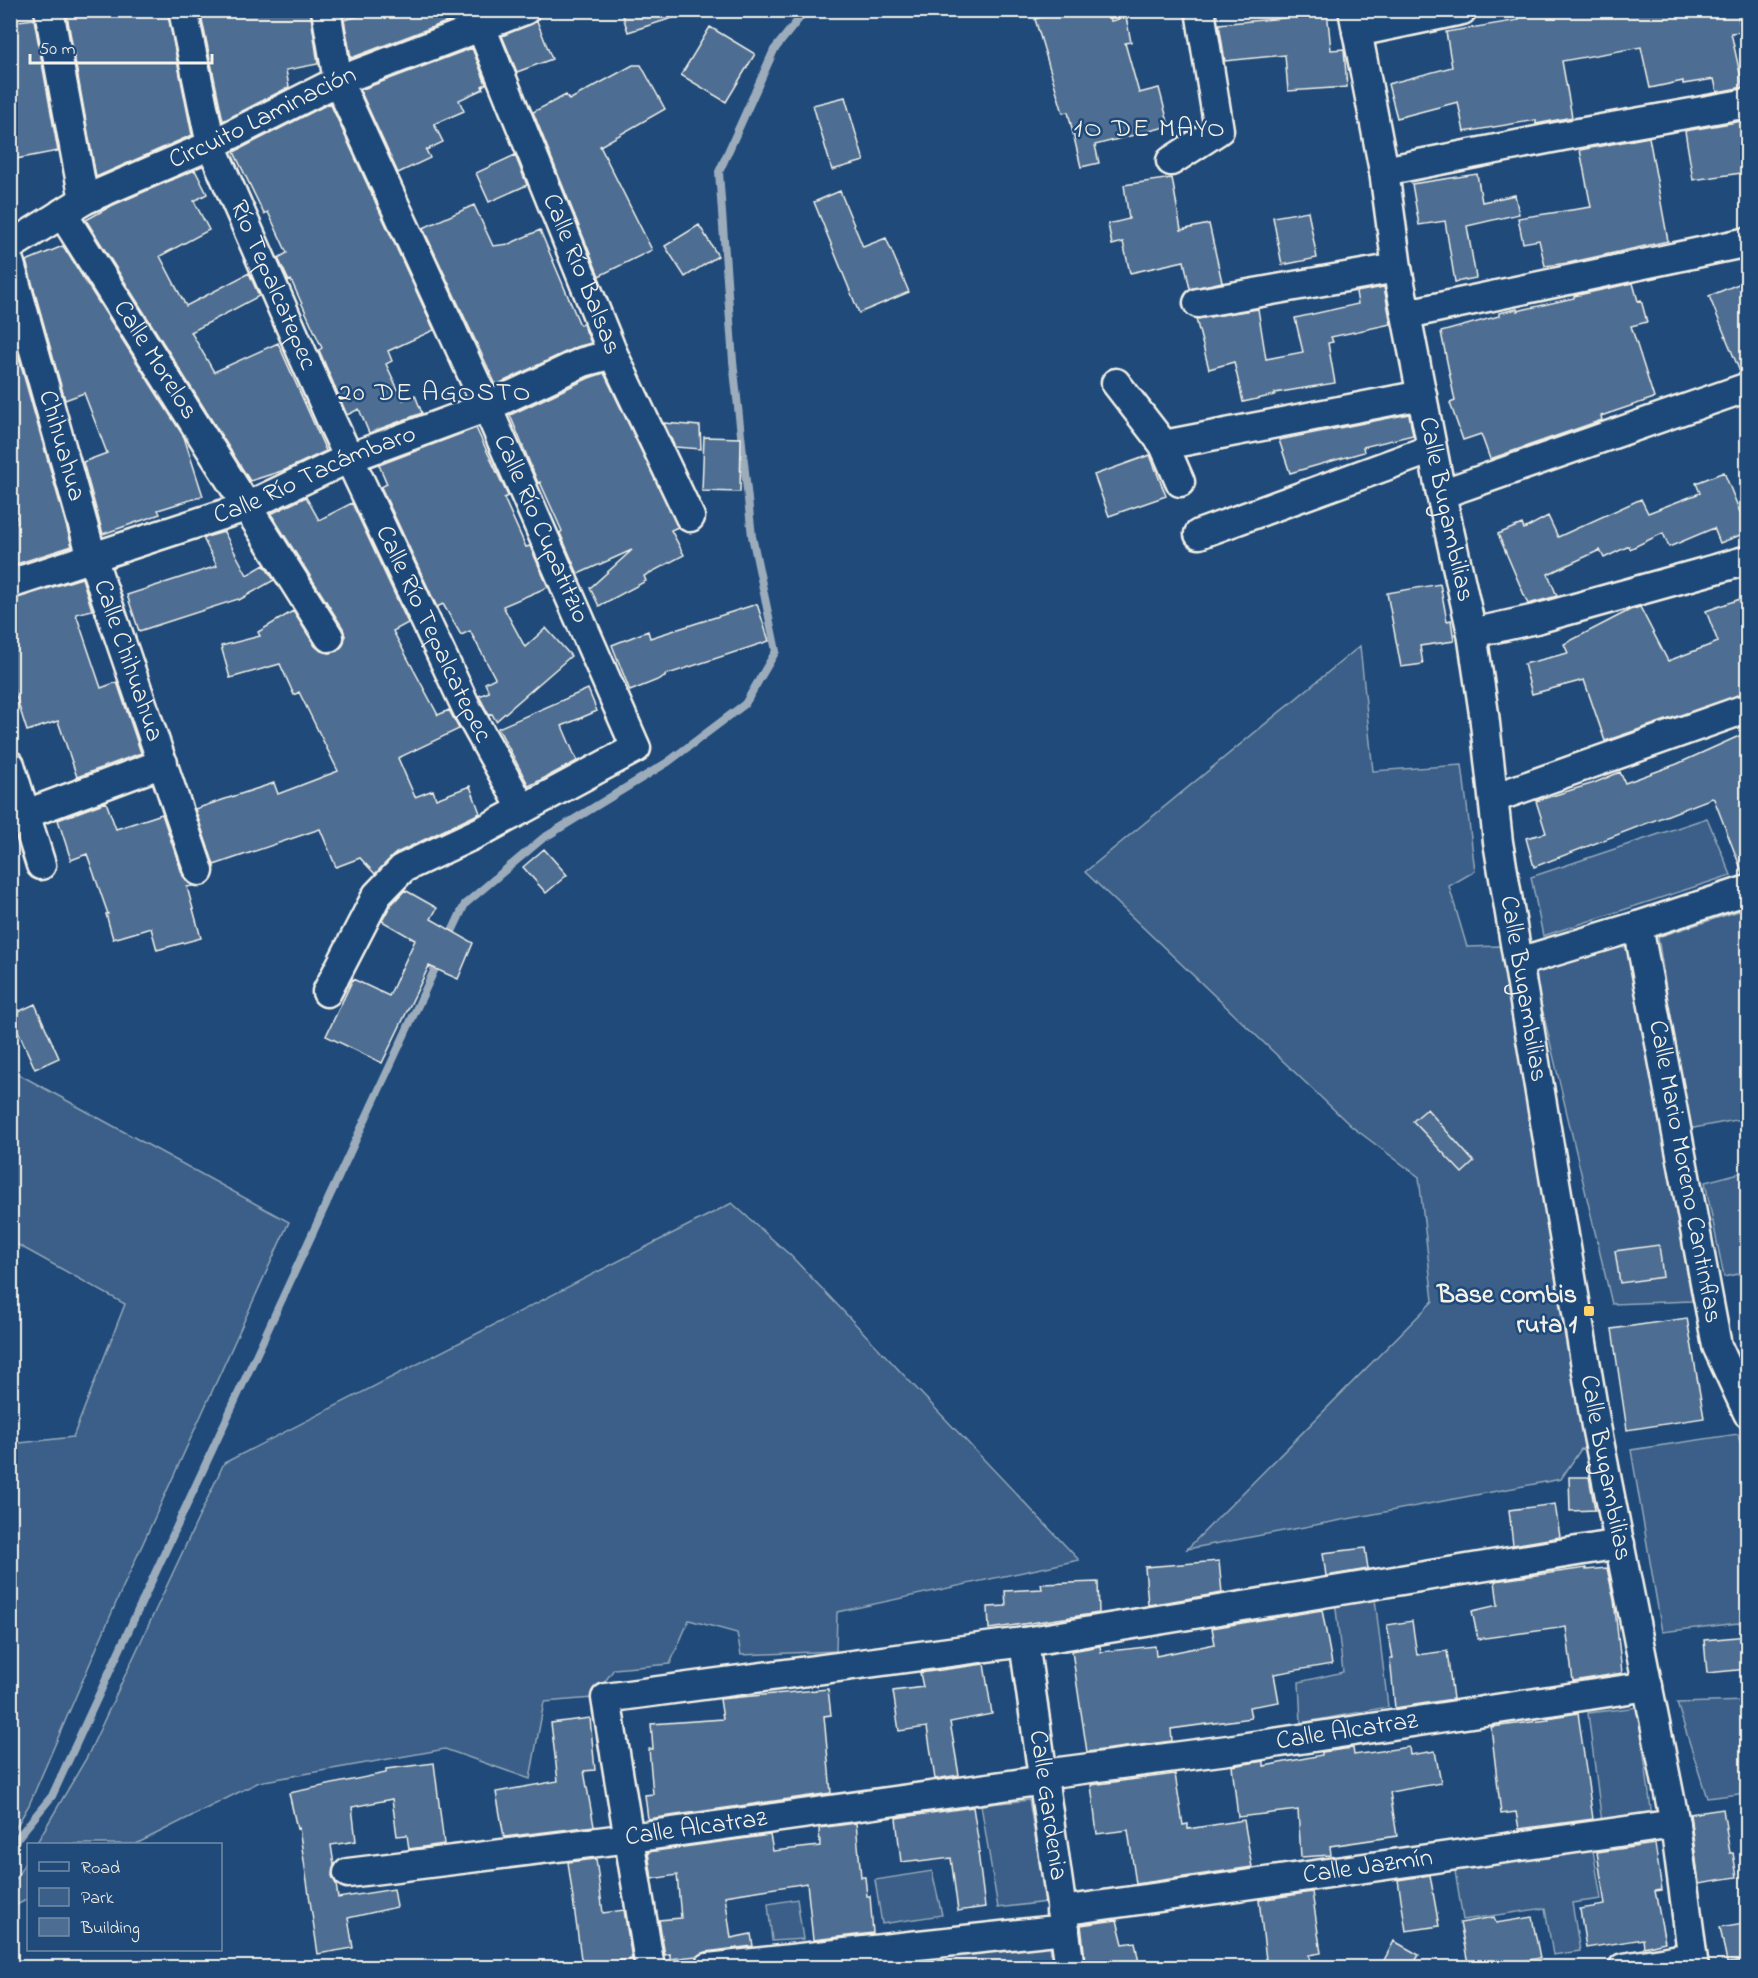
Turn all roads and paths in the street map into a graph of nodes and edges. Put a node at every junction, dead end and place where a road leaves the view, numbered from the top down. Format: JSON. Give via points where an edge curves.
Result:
{"nodes":[{"id":1,"x":49,"y":10,"type":"edge"},
{"id":2,"x":183,"y":10,"type":"edge"},
{"id":3,"x":326,"y":10,"type":"edge"},
{"id":4,"x":525,"y":10,"type":"edge"},
{"id":5,"x":1200,"y":10,"type":"edge"},
{"id":6,"x":1462,"y":10,"type":"edge"},
{"id":7,"x":480,"y":19,"type":"edge"},
{"id":8,"x":1355,"y":21,"type":"edge"},
{"id":9,"x":338,"y":81,"type":"junction"},
{"id":10,"x":1748,"y":103,"type":"edge"},
{"id":11,"x":211,"y":146,"type":"junction"},
{"id":12,"x":1171,"y":161,"type":"dead end"},
{"id":13,"x":1384,"y":171,"type":"junction"},
{"id":14,"x":73,"y":206,"type":"junction"},
{"id":15,"x":1748,"y":242,"type":"edge"},
{"id":16,"x":10,"y":246,"type":"edge"},
{"id":17,"x":10,"y":264,"type":"edge"},
{"id":18,"x":1397,"y":267,"type":"junction"},
{"id":19,"x":1198,"y":303,"type":"dead end"},
{"id":20,"x":1407,"y":314,"type":"junction"},
{"id":21,"x":613,"y":354,"type":"junction"},
{"id":22,"x":1116,"y":383,"type":"dead end"},
{"id":23,"x":1748,"y":387,"type":"edge"},
{"id":24,"x":1422,"y":395,"type":"junction"},
{"id":25,"x":487,"y":406,"type":"junction"},
{"id":26,"x":1164,"y":445,"type":"junction"},
{"id":27,"x":1432,"y":449,"type":"junction"},
{"id":28,"x":349,"y":458,"type":"junction"},
{"id":29,"x":1180,"y":482,"type":"dead end"},
{"id":30,"x":1441,"y":494,"type":"junction"},
{"id":31,"x":246,"y":507,"type":"junction"},
{"id":32,"x":690,"y":517,"type":"dead end"},
{"id":33,"x":1199,"y":534,"type":"dead end"},
{"id":34,"x":92,"y":557,"type":"junction"},
{"id":35,"x":1748,"y":560,"type":"edge"},
{"id":36,"x":10,"y":584,"type":"edge"},
{"id":37,"x":1472,"y":633,"type":"junction"},
{"id":38,"x":328,"y":638,"type":"dead end"},
{"id":39,"x":1748,"y":708,"type":"edge"},
{"id":40,"x":164,"y":763,"type":"junction"},
{"id":41,"x":10,"y":765,"type":"edge"},
{"id":42,"x":1494,"y":798,"type":"junction"},
{"id":43,"x":522,"y":808,"type":"junction"},
{"id":44,"x":18,"y":818,"type":"edge"},
{"id":45,"x":41,"y":865,"type":"dead end"},
{"id":46,"x":199,"y":871,"type":"dead end"},
{"id":47,"x":1748,"y":890,"type":"edge"},
{"id":48,"x":1638,"y":926,"type":"junction"},
{"id":49,"x":1519,"y":962,"type":"junction"},
{"id":50,"x":327,"y":992,"type":"dead end"},
{"id":51,"x":1748,"y":1413,"type":"edge"},
{"id":52,"x":1620,"y":1544,"type":"junction"},
{"id":53,"x":1024,"y":1642,"type":"junction"},
{"id":54,"x":1648,"y":1686,"type":"junction"},
{"id":55,"x":1044,"y":1777,"type":"junction"},
{"id":56,"x":1675,"y":1824,"type":"junction"},
{"id":57,"x":630,"y":1838,"type":"junction"},
{"id":58,"x":348,"y":1873,"type":"dead end"},
{"id":59,"x":1063,"y":1920,"type":"junction"},
{"id":60,"x":1693,"y":1962,"type":"edge"},
{"id":61,"x":650,"y":1968,"type":"edge"},
{"id":62,"x":708,"y":1968,"type":"edge"},
{"id":63,"x":1070,"y":1968,"type":"edge"},
{"id":64,"x":1623,"y":1968,"type":"edge"}],
"edges":[{"from":1,"to":14,"type":"street"},
{"from":2,"to":11,"type":"street","name":"Río Tepalcatepec"},
{"from":3,"to":9,"type":"street","name":"Calle Río Cupatitzio"},
{"from":4,"to":7,"type":"street","name":"Circuito Laminación"},
{"from":5,"to":12,"type":"street","via":[[1219,130]]},
{"from":6,"to":8,"type":"street"},
{"from":7,"to":9,"type":"street","name":"Circuito Laminación"},
{"from":7,"to":21,"type":"street","name":"Calle Río Balsas"},
{"from":8,"to":13,"type":"street","name":"Calle Bugambilias"},
{"from":9,"to":11,"type":"street","name":"Circuito Laminación"},
{"from":9,"to":25,"type":"street","name":"Calle Río Cupatitzio"},
{"from":10,"to":13,"type":"street"},
{"from":11,"to":14,"type":"street","name":"Circuito Laminación"},
{"from":11,"to":28,"type":"street","name":"Río Tepalcatepec"},
{"from":13,"to":18,"type":"street","name":"Calle Bugambilias"},
{"from":14,"to":16,"type":"street","name":"Circuito Laminación"},
{"from":14,"to":31,"type":"street","name":"Calle Morelos"},
{"from":15,"to":20,"type":"street"},
{"from":17,"to":34,"type":"street","name":"Chihuahua"},
{"from":18,"to":19,"type":"street"},
{"from":18,"to":20,"type":"street","name":"Calle Bugambilias"},
{"from":20,"to":24,"type":"street","name":"Calle Bugambilias"},
{"from":21,"to":25,"type":"street","name":"Calle Río Tacámbaro","via":[[583,362]]},
{"from":21,"to":32,"type":"street","name":"Calle Río Balsas"},
{"from":22,"to":26,"type":"street"},
{"from":23,"to":30,"type":"street"},
{"from":24,"to":26,"type":"street"},
{"from":24,"to":27,"type":"street","name":"Calle Bugambilias"},
{"from":25,"to":28,"type":"street","name":"Calle Río Tacámbaro"},
{"from":25,"to":43,"type":"street","name":"Calle Río Cupatitzio","via":[[636,748]]},
{"from":26,"to":29,"type":"street"},
{"from":27,"to":30,"type":"street","name":"Calle Bugambilias"},
{"from":27,"to":33,"type":"street"},
{"from":28,"to":31,"type":"street","name":"Calle Río Tacámbaro"},
{"from":28,"to":43,"type":"street","name":"Calle Río Tepalcatepec","via":[[468,711]]},
{"from":30,"to":37,"type":"street","name":"Calle Bugambilias"},
{"from":31,"to":34,"type":"street","name":"Calle Río Tacámbaro"},
{"from":31,"to":38,"type":"street","name":"Calle Morelos"},
{"from":34,"to":36,"type":"street","name":"Calle Río Tacámbaro"},
{"from":34,"to":40,"type":"street","name":"Calle Chihuahua"},
{"from":35,"to":37,"type":"street"},
{"from":37,"to":42,"type":"street","name":"Calle Bugambilias"},
{"from":39,"to":42,"type":"street"},
{"from":40,"to":44,"type":"street"},
{"from":40,"to":46,"type":"street","name":"Calle Chihuahua"},
{"from":41,"to":44,"type":"street"},
{"from":42,"to":49,"type":"street","name":"Calle Bugambilias"},
{"from":43,"to":50,"type":"street","via":[[403,868],[377,895]]},
{"from":44,"to":45,"type":"street"},
{"from":47,"to":48,"type":"street"},
{"from":48,"to":49,"type":"street"},
{"from":48,"to":51,"type":"street","name":"Calle Mario Moreno Cantinflas","via":[[1717,1346]]},
{"from":49,"to":52,"type":"street","name":"Calle Bugambilias","via":[[1596,1426]]},
{"from":52,"to":53,"type":"street"},
{"from":52,"to":54,"type":"street","name":"Calle Bugambilias"},
{"from":53,"to":55,"type":"street","name":"Calle Gardenia"},
{"from":53,"to":57,"type":"street","via":[[606,1698]]},
{"from":54,"to":55,"type":"street","name":"Calle Alcatraz"},
{"from":54,"to":56,"type":"street","name":"Calle Bugambilias"},
{"from":55,"to":57,"type":"street","name":"Calle Alcatraz"},
{"from":55,"to":59,"type":"street","name":"Calle Gardenia"},
{"from":56,"to":59,"type":"street","name":"Calle Jazmín"},
{"from":56,"to":60,"type":"street","name":"Calle Bugambilias"},
{"from":57,"to":58,"type":"street","name":"Calle Alcatraz"},
{"from":57,"to":61,"type":"street"},
{"from":59,"to":62,"type":"street","name":"Calle Jazmín"},
{"from":59,"to":63,"type":"street","name":"Calle Gardenia"},
{"from":60,"to":64,"type":"street"}]}
